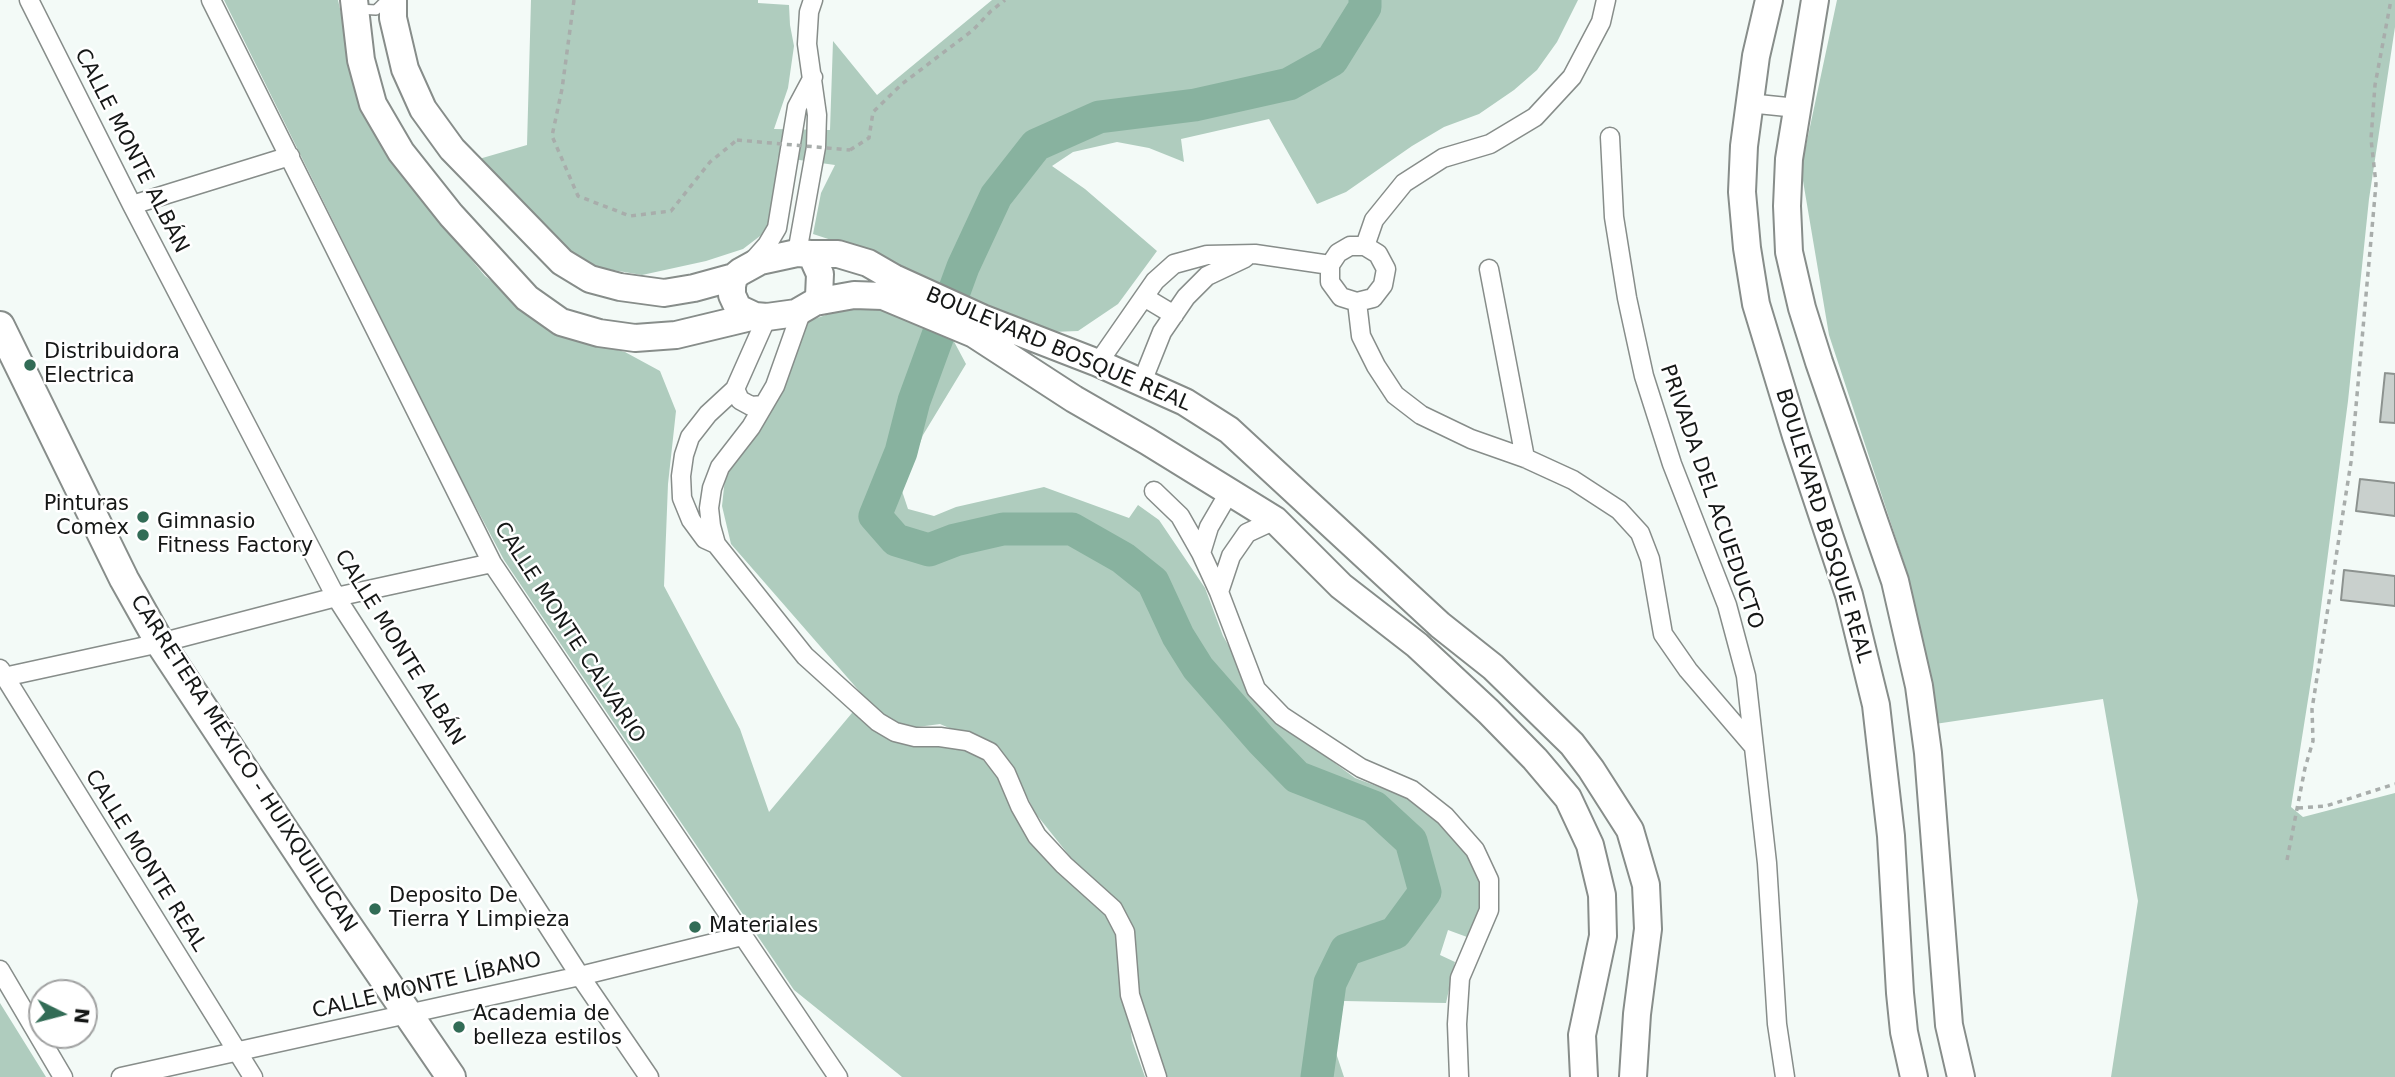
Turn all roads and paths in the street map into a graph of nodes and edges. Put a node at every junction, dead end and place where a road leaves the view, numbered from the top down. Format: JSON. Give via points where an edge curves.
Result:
{"nodes":[{"id":1,"x":29,"y":0,"type":"edge"},
{"id":2,"x":211,"y":0,"type":"edge"},
{"id":3,"x":386,"y":0,"type":"edge"},
{"id":4,"x":393,"y":0,"type":"edge"},
{"id":5,"x":573,"y":0,"type":"edge"},
{"id":6,"x":813,"y":0,"type":"edge"},
{"id":7,"x":1006,"y":0,"type":"edge"},
{"id":8,"x":1606,"y":0,"type":"edge"},
{"id":9,"x":1769,"y":0,"type":"edge"},
{"id":10,"x":1815,"y":0,"type":"edge"},
{"id":11,"x":2390,"y":0,"type":"edge"},
{"id":12,"x":355,"y":4,"type":"edge"},
{"id":13,"x":813,"y":77,"type":"junction"},
{"id":14,"x":1748,"y":103,"type":"junction"},
{"id":15,"x":1797,"y":108,"type":"junction"},
{"id":16,"x":1610,"y":137,"type":"dead end"},
{"id":17,"x":289,"y":156,"type":"junction"},
{"id":18,"x":132,"y":205,"type":"junction"},
{"id":19,"x":1364,"y":246,"type":"junction"},
{"id":20,"x":804,"y":254,"type":"junction"},
{"id":21,"x":1255,"y":254,"type":"junction"},
{"id":22,"x":1330,"y":265,"type":"junction"},
{"id":23,"x":1489,"y":269,"type":"dead end"},
{"id":24,"x":740,"y":273,"type":"junction"},
{"id":25,"x":889,"y":287,"type":"junction"},
{"id":26,"x":1144,"y":297,"type":"junction"},
{"id":27,"x":1357,"y":302,"type":"junction"},
{"id":28,"x":809,"y":306,"type":"junction"},
{"id":29,"x":1174,"y":315,"type":"junction"},
{"id":30,"x":761,"y":316,"type":"junction"},
{"id":31,"x":0,"y":326,"type":"edge"},
{"id":32,"x":978,"y":326,"type":"junction"},
{"id":33,"x":1098,"y":363,"type":"junction"},
{"id":34,"x":1142,"y":382,"type":"junction"},
{"id":35,"x":735,"y":389,"type":"junction"},
{"id":36,"x":764,"y":405,"type":"junction"},
{"id":37,"x":1525,"y":458,"type":"junction"},
{"id":38,"x":1154,"y":491,"type":"dead end"},
{"id":39,"x":1230,"y":491,"type":"junction"},
{"id":40,"x":1275,"y":520,"type":"junction"},
{"id":41,"x":716,"y":544,"type":"junction"},
{"id":42,"x":1201,"y":553,"type":"junction"},
{"id":43,"x":492,"y":563,"type":"junction"},
{"id":44,"x":1219,"y":592,"type":"junction"},
{"id":45,"x":336,"y":597,"type":"junction"},
{"id":46,"x":1440,"y":625,"type":"junction"},
{"id":47,"x":160,"y":643,"type":"junction"},
{"id":48,"x":1417,"y":645,"type":"junction"},
{"id":49,"x":2,"y":673,"type":"edge"},
{"id":50,"x":1754,"y":747,"type":"junction"},
{"id":51,"x":2395,"y":784,"type":"edge"},
{"id":52,"x":2298,"y":808,"type":"junction"},
{"id":53,"x":2287,"y":860,"type":"dead end"},
{"id":54,"x":742,"y":936,"type":"junction"},
{"id":55,"x":0,"y":970,"type":"edge"},
{"id":56,"x":580,"y":976,"type":"junction"},
{"id":57,"x":408,"y":1014,"type":"junction"},
{"id":58,"x":235,"y":1052,"type":"junction"},
{"id":59,"x":63,"y":1077,"type":"edge"},
{"id":60,"x":121,"y":1077,"type":"edge"},
{"id":61,"x":253,"y":1077,"type":"edge"},
{"id":62,"x":450,"y":1077,"type":"edge"},
{"id":63,"x":649,"y":1077,"type":"edge"},
{"id":64,"x":838,"y":1077,"type":"edge"},
{"id":65,"x":1157,"y":1077,"type":"edge"},
{"id":66,"x":1459,"y":1077,"type":"edge"},
{"id":67,"x":1584,"y":1077,"type":"edge"},
{"id":68,"x":1633,"y":1077,"type":"edge"},
{"id":69,"x":1785,"y":1077,"type":"edge"},
{"id":70,"x":1914,"y":1077,"type":"edge"},
{"id":71,"x":1961,"y":1077,"type":"edge"}],
"edges":[{"from":1,"to":18,"type":"street","name":"CALLE MONTE ALBÁN"},
{"from":2,"to":17,"type":"street","name":"CALLE MONTE CALVARIO"},
{"from":3,"to":12,"type":"lane","via":[[376,10]]},
{"from":4,"to":24,"type":"street","via":[[405,69],[423,109],[452,149],[562,262],[590,279],[664,293]]},
{"from":5,"to":7,"type":"path","bridge":true,"via":[[552,136],[578,196],[630,216],[671,211],[710,162],[737,140],[849,149],[869,138],[873,112]]},
{"from":6,"to":13,"type":"street","via":[[807,44]]},
{"from":8,"to":19,"type":"street","via":[[1601,22],[1572,77],[1535,117],[1490,144],[1443,158],[1404,183],[1374,220]]},
{"from":9,"to":14,"type":"street","name":"BOULEVARD BOSQUE REAL"},
{"from":10,"to":15,"type":"street"},
{"from":11,"to":52,"type":"path","via":[[2375,85],[2371,139],[2375,184],[2351,462],[2312,709],[2313,741]]},
{"from":12,"to":30,"type":"street","via":[[361,60],[373,104],[401,152],[527,298],[561,322],[635,338],[676,335]]},
{"from":13,"to":20,"type":"street","via":[[816,148]]},
{"from":13,"to":24,"type":"street","via":[[797,107],[777,228]]},
{"from":14,"to":15,"type":"street"},
{"from":14,"to":70,"type":"street","name":"BOULEVARD BOSQUE REAL","via":[[1742,192],[1756,304],[1849,595],[1876,705],[1891,836],[1900,993]]},
{"from":15,"to":71,"type":"street","via":[[1789,159],[1789,252],[1815,352],[1895,581],[1919,686],[1950,1025]]},
{"from":16,"to":50,"type":"street","name":"PRIVADA DEL ACUEDUCTO","via":[[1614,217],[1644,376],[1672,464],[1727,605],[1746,676]]},
{"from":17,"to":18,"type":"street"},
{"from":17,"to":43,"type":"street","name":"CALLE MONTE CALVARIO"},
{"from":18,"to":45,"type":"street","name":"CALLE MONTE ALBÁN"},
{"from":19,"to":22,"type":"street","via":[[1350,246]]},
{"from":19,"to":27,"type":"street","via":[[1378,254],[1385,269],[1384,285],[1373,298]]},
{"from":20,"to":24,"type":"street","via":[[775,257]]},
{"from":20,"to":25,"type":"street","name":"BOULEVARD BOSQUE REAL","via":[[838,254],[869,263]]},
{"from":20,"to":28,"type":"street","via":[[820,274],[820,290]]},
{"from":21,"to":22,"type":"street"},
{"from":21,"to":26,"type":"street","via":[[1207,255],[1174,264]]},
{"from":21,"to":29,"type":"street","via":[[1207,275]]},
{"from":22,"to":27,"type":"street","via":[[1330,282],[1341,297]]},
{"from":23,"to":37,"type":"street"},
{"from":24,"to":30,"type":"street","via":[[734,302],[744,312]]},
{"from":25,"to":28,"type":"street","name":"BOULEVARD BOSQUE REAL"},
{"from":25,"to":32,"type":"street","name":"BOULEVARD BOSQUE REAL"},
{"from":26,"to":29,"type":"street"},
{"from":26,"to":33,"type":"street"},
{"from":27,"to":37,"type":"street","via":[[1361,336],[1395,396],[1421,415],[1471,439]]},
{"from":28,"to":30,"type":"street"},
{"from":28,"to":36,"type":"street"},
{"from":29,"to":34,"type":"street","via":[[1162,332]]},
{"from":30,"to":35,"type":"street"},
{"from":31,"to":47,"type":"main road","name":"CARRETERA MÉXICO - HUIXQUILUCAN"},
{"from":32,"to":33,"type":"street","name":"BOULEVARD BOSQUE REAL"},
{"from":32,"to":39,"type":"street","name":"BOULEVARD BOSQUE REAL","via":[[1074,399]]},
{"from":33,"to":34,"type":"street","name":"BOULEVARD BOSQUE REAL"},
{"from":34,"to":46,"type":"street","name":"BOULEVARD BOSQUE REAL","via":[[1229,430]]},
{"from":35,"to":36,"type":"street","via":[[740,400],[751,406]]},
{"from":35,"to":41,"type":"street","via":[[690,437],[681,476],[682,498],[691,520],[705,539]]},
{"from":36,"to":41,"type":"street","via":[[720,467],[712,488],[710,526]]},
{"from":37,"to":50,"type":"street","via":[[1573,480],[1619,510],[1640,533],[1650,559],[1663,634]]},
{"from":38,"to":42,"type":"street","via":[[1180,516]]},
{"from":39,"to":40,"type":"street","name":"BOULEVARD BOSQUE REAL"},
{"from":39,"to":42,"type":"street","via":[[1209,527]]},
{"from":40,"to":44,"type":"street","via":[[1247,533],[1231,556]]},
{"from":40,"to":48,"type":"street","name":"BOULEVARD BOSQUE REAL","via":[[1341,586]]},
{"from":41,"to":65,"type":"street","via":[[805,656],[878,722],[895,732],[967,741],[990,752],[1006,773],[1037,836],[1113,909],[1125,932],[1130,995]]},
{"from":42,"to":44,"type":"street"},
{"from":43,"to":45,"type":"street"},
{"from":43,"to":54,"type":"street","name":"CALLE MONTE CALVARIO"},
{"from":44,"to":66,"type":"street","via":[[1256,689],[1282,716],[1361,768],[1412,790],[1445,816],[1475,850],[1489,880],[1489,910],[1460,978]]},
{"from":45,"to":47,"type":"street"},
{"from":45,"to":56,"type":"street","name":"CALLE MONTE ALBÁN"},
{"from":46,"to":48,"type":"street"},
{"from":46,"to":68,"type":"street","name":"BOULEVARD BOSQUE REAL","via":[[1493,667],[1572,744],[1630,830],[1649,914]]},
{"from":47,"to":49,"type":"street"},
{"from":47,"to":57,"type":"main road","name":"CARRETERA MÉXICO - HUIXQUILUCAN"},
{"from":48,"to":67,"type":"street","name":"BOULEVARD BOSQUE REAL","via":[[1535,759],[1568,798],[1590,845],[1602,895],[1602,936],[1582,1035]]},
{"from":49,"to":58,"type":"street","name":"CALLE MONTE REAL"},
{"from":50,"to":69,"type":"street","name":"PRIVADA DEL ACUEDUCTO"},
{"from":51,"to":52,"type":"path","via":[[2326,806]]},
{"from":52,"to":53,"type":"path"},
{"from":54,"to":56,"type":"street","name":"CALLE MONTE LÍBANO"},
{"from":54,"to":64,"type":"street","name":"CALLE MONTE CALVARIO"},
{"from":55,"to":59,"type":"street"},
{"from":56,"to":57,"type":"street","name":"CALLE MONTE LÍBANO"},
{"from":56,"to":63,"type":"street","name":"CALLE MONTE ALBÁN"},
{"from":57,"to":58,"type":"street","name":"CALLE MONTE LÍBANO"},
{"from":57,"to":62,"type":"main road","name":"CARRETERA MÉXICO - HUIXQUILUCAN"},
{"from":58,"to":60,"type":"street","name":"CALLE MONTE LÍBANO"},
{"from":58,"to":61,"type":"street","name":"CALLE MONTE REAL"}]}
